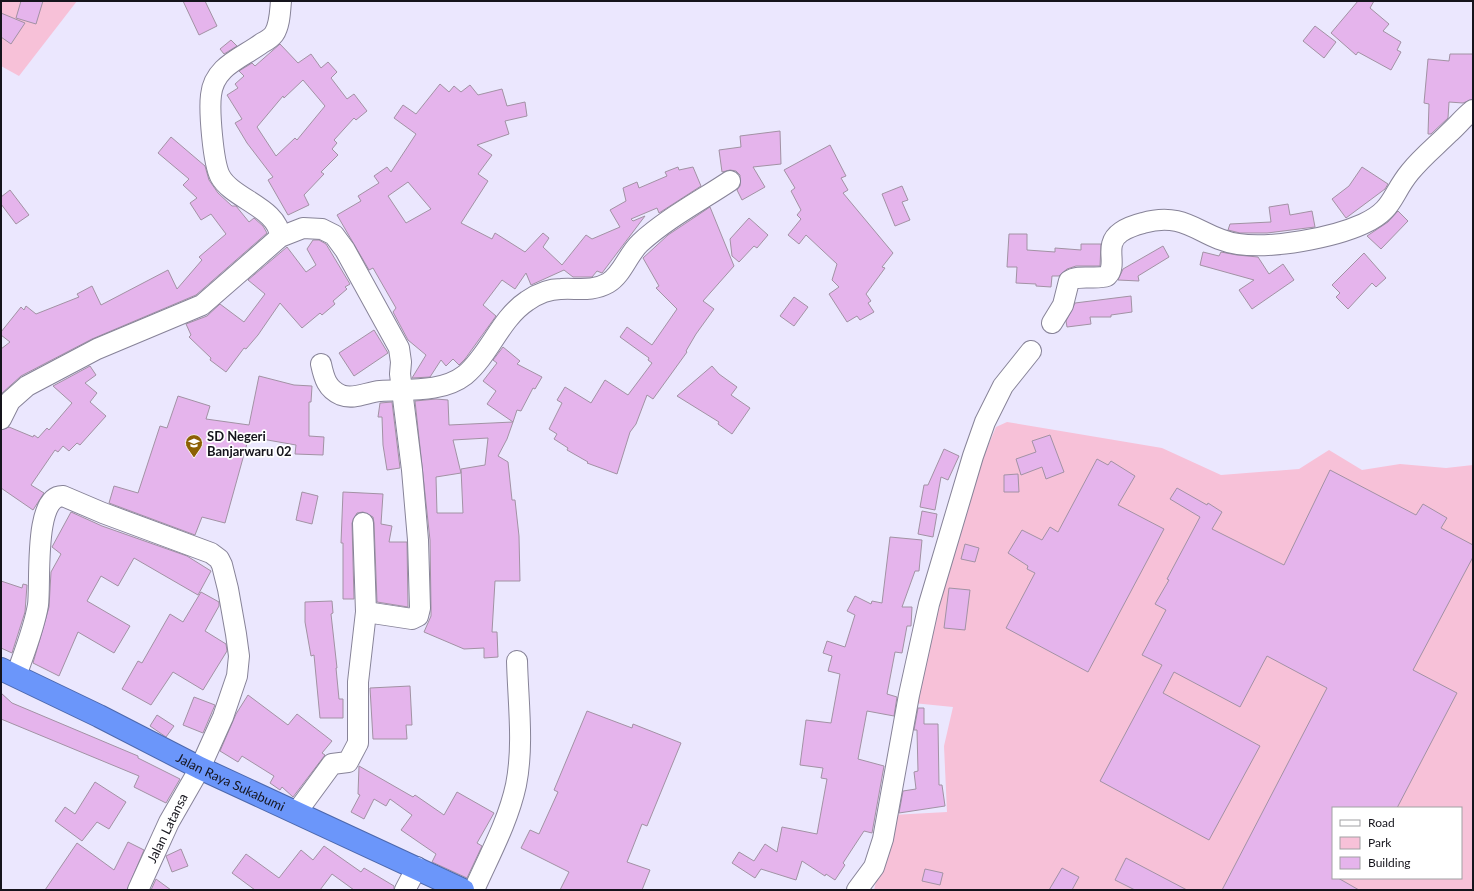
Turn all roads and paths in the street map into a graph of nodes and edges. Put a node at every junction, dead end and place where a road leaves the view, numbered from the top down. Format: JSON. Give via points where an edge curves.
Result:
{"nodes":[{"id":1,"x":281,"y":1,"type":"edge"},
{"id":2,"x":1473,"y":110,"type":"edge"},
{"id":3,"x":730,"y":181,"type":"dead end"},
{"id":4,"x":280,"y":237,"type":"junction"},
{"id":5,"x":1052,"y":323,"type":"dead end"},
{"id":6,"x":1031,"y":351,"type":"dead end"},
{"id":7,"x":321,"y":364,"type":"dead end"},
{"id":8,"x":403,"y":391,"type":"junction"},
{"id":9,"x":1,"y":419,"type":"edge"},
{"id":10,"x":363,"y":523,"type":"dead end"},
{"id":11,"x":366,"y":612,"type":"junction"},
{"id":12,"x":517,"y":660,"type":"dead end"},
{"id":13,"x":9,"y":673,"type":"edge"},
{"id":14,"x":200,"y":768,"type":"junction"},
{"id":15,"x":296,"y":813,"type":"junction"},
{"id":16,"x":417,"y":867,"type":"junction"},
{"id":17,"x":138,"y":890,"type":"edge"},
{"id":18,"x":406,"y":890,"type":"edge"},
{"id":19,"x":463,"y":890,"type":"edge"},
{"id":20,"x":474,"y":890,"type":"edge"},
{"id":21,"x":857,"y":890,"type":"edge"}],
"edges":[{"from":1,"to":4,"type":"street","via":[[274,34],[220,72],[214,84],[211,105],[216,167],[220,177],[230,188],[266,212],[278,229]]},
{"from":2,"to":5,"type":"street","via":[[1421,159],[1404,180],[1388,208],[1374,219],[1320,237],[1264,245],[1237,244],[1174,220],[1162,219],[1137,225],[1119,233],[1114,239],[1111,247],[1110,272],[1107,276],[1071,279],[1060,313]]},
{"from":3,"to":8,"type":"street","via":[[640,243],[610,283],[591,290],[559,289],[538,294],[516,310],[478,362],[463,376],[432,387]]},
{"from":4,"to":8,"type":"street","via":[[313,227],[329,231],[340,241],[400,348]]},
{"from":4,"to":9,"type":"street","via":[[202,305],[97,349],[27,386],[10,401]]},
{"from":6,"to":21,"type":"street","via":[[1003,386],[992,406],[975,450],[930,604],[881,845],[874,867]]},
{"from":7,"to":8,"type":"street","via":[[324,381],[342,396],[355,397],[378,391]]},
{"from":8,"to":11,"type":"street","via":[[418,540],[419,612],[412,620]]},
{"from":10,"to":11,"type":"street"},
{"from":11,"to":15,"type":"street","via":[[358,682],[358,743],[350,760],[346,763],[332,764]]},
{"from":12,"to":20,"type":"street","via":[[520,741],[516,784],[504,825]]},
{"from":13,"to":14,"type":"highway","name":"Jalan Raya Sukabumi"},
{"from":13,"to":14,"type":"street","name":"Jalan Latansa","via":[[36,616],[44,518],[50,501],[54,498],[64,496],[211,553],[219,559],[224,572],[239,656],[232,694]]},
{"from":14,"to":15,"type":"highway","name":"Jalan Raya Sukabumi"},
{"from":14,"to":17,"type":"street","name":"Jalan Latansa","via":[[172,815]]},
{"from":15,"to":16,"type":"highway","name":"Jalan Raya Sukabumi"},
{"from":16,"to":18,"type":"street"},
{"from":16,"to":19,"type":"highway","name":"Jalan Raya Sukabumi"}]}
